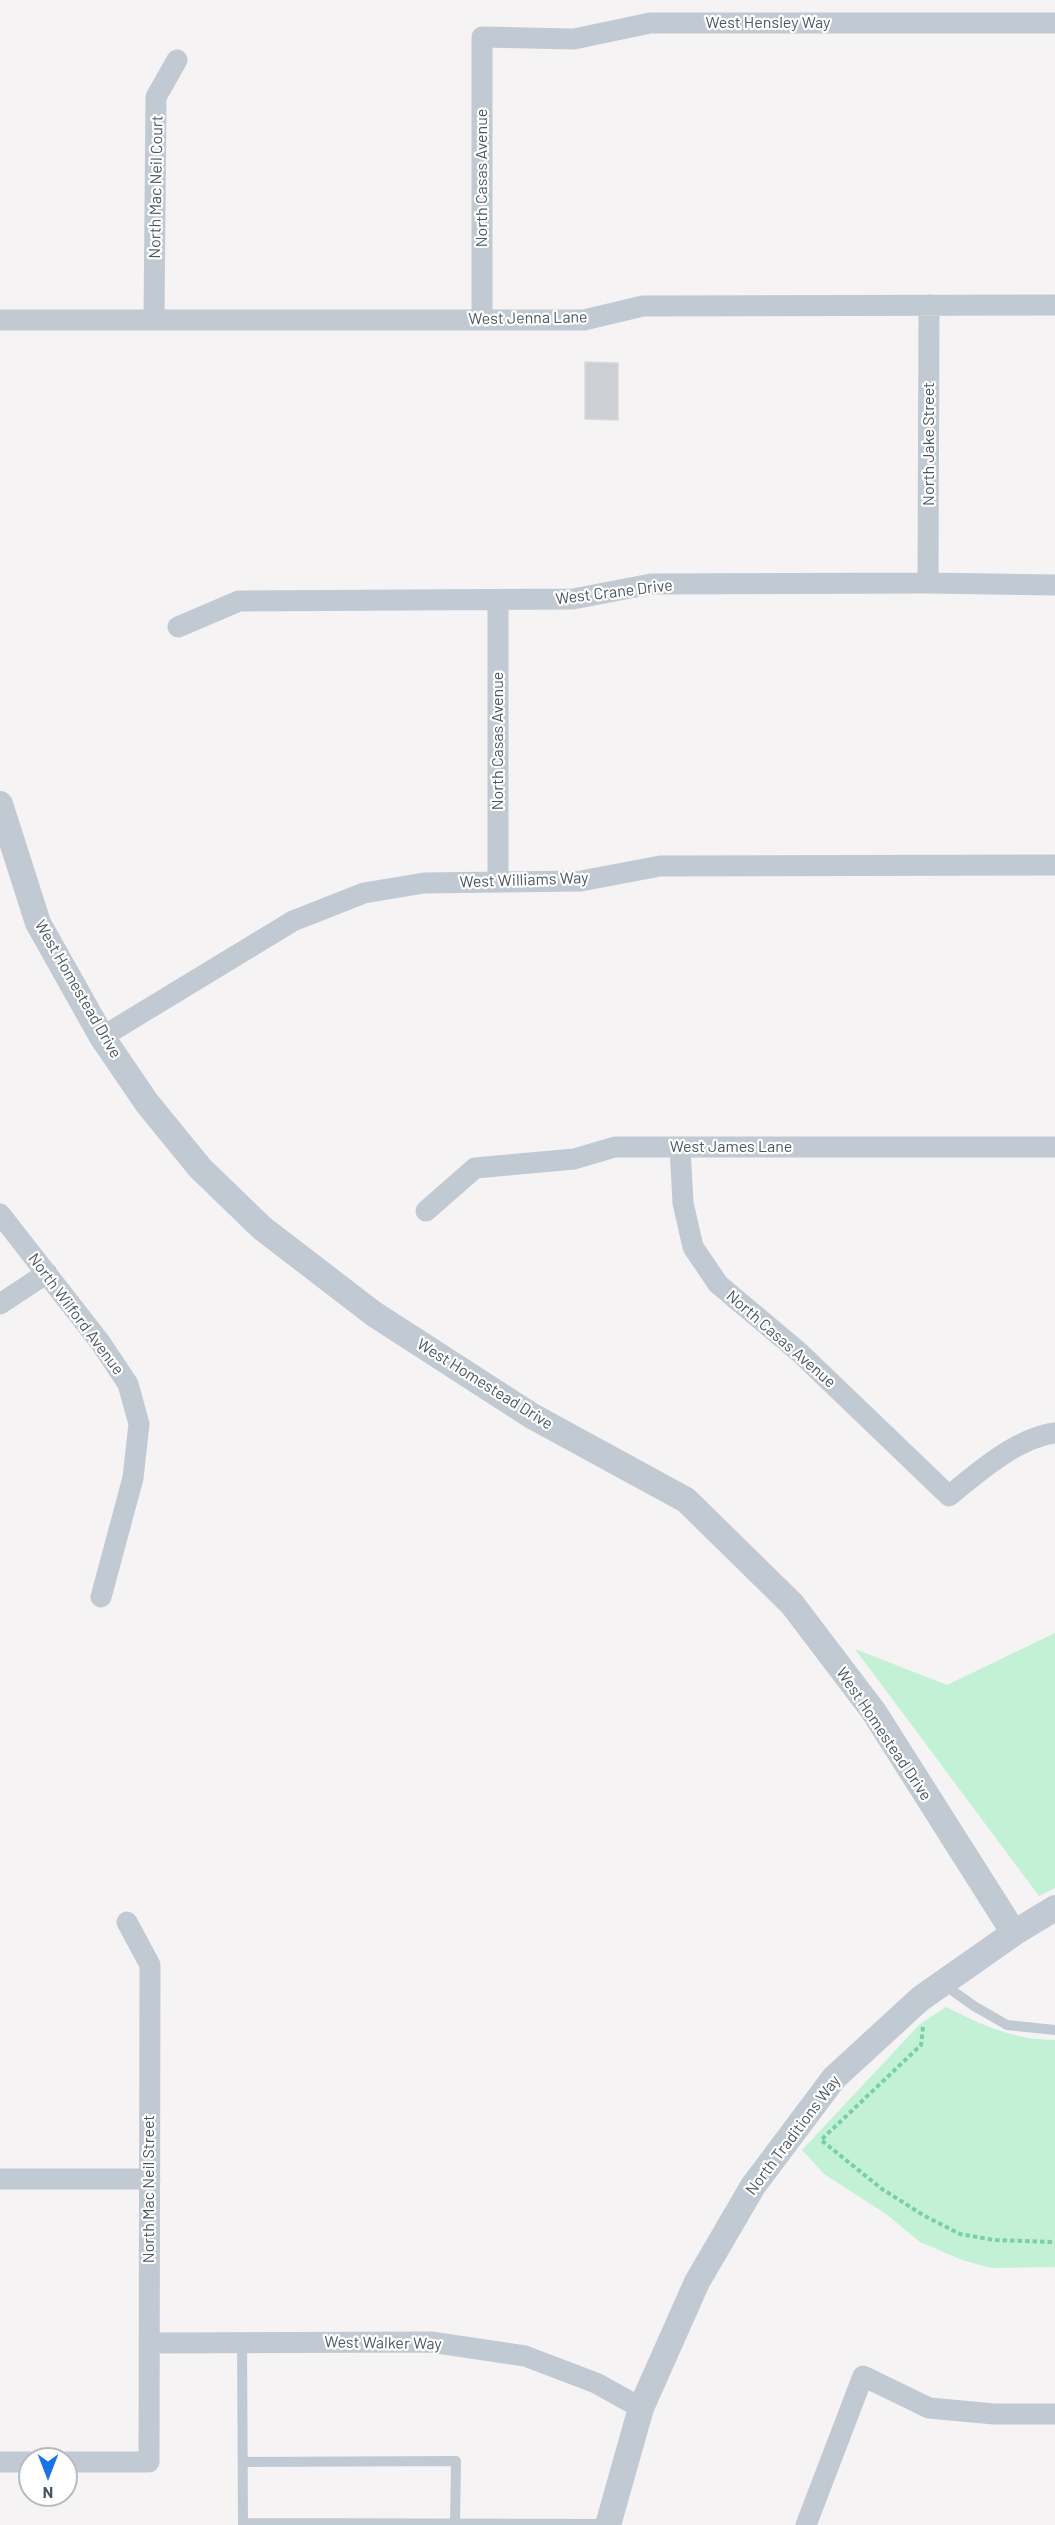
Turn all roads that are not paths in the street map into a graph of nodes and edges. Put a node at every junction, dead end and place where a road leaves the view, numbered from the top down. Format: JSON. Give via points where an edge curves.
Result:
{"nodes":[{"id":1,"x":1055,"y":23,"type":"edge"},
{"id":2,"x":482,"y":37,"type":"joint"},
{"id":3,"x":177,"y":60,"type":"dead end"},
{"id":4,"x":929,"y":305,"type":"junction"},
{"id":5,"x":1055,"y":305,"type":"edge"},
{"id":6,"x":154,"y":319,"type":"junction"},
{"id":7,"x":482,"y":319,"type":"junction"},
{"id":8,"x":0,"y":320,"type":"edge"},
{"id":9,"x":928,"y":583,"type":"junction"},
{"id":10,"x":1055,"y":585,"type":"edge"},
{"id":11,"x":498,"y":600,"type":"junction"},
{"id":12,"x":178,"y":627,"type":"dead end"},
{"id":13,"x":0,"y":804,"type":"edge"},
{"id":14,"x":1055,"y":865,"type":"edge"},
{"id":15,"x":498,"y":881,"type":"junction"},
{"id":16,"x":102,"y":1037,"type":"junction"},
{"id":17,"x":681,"y":1147,"type":"junction"},
{"id":18,"x":1055,"y":1147,"type":"edge"},
{"id":19,"x":426,"y":1210,"type":"dead end"},
{"id":20,"x":0,"y":1214,"type":"edge"},
{"id":21,"x":47,"y":1273,"type":"junction"},
{"id":22,"x":0,"y":1304,"type":"edge"},
{"id":23,"x":1055,"y":1433,"type":"edge"},
{"id":24,"x":101,"y":1597,"type":"dead end"},
{"id":25,"x":1055,"y":1908,"type":"edge"},
{"id":26,"x":127,"y":1922,"type":"dead end"},
{"id":27,"x":1014,"y":1934,"type":"junction"},
{"id":28,"x":943,"y":1984,"type":"junction"},
{"id":29,"x":1055,"y":2030,"type":"edge"},
{"id":30,"x":0,"y":2179,"type":"edge"},
{"id":31,"x":150,"y":2179,"type":"junction"},
{"id":32,"x":242,"y":2342,"type":"junction"},
{"id":33,"x":149,"y":2343,"type":"junction"},
{"id":34,"x":641,"y":2408,"type":"junction"},
{"id":35,"x":1055,"y":2414,"type":"edge"},
{"id":36,"x":0,"y":2462,"type":"edge"},
{"id":37,"x":18,"y":2462,"type":"edge"},
{"id":38,"x":78,"y":2462,"type":"edge"},
{"id":39,"x":243,"y":2462,"type":"junction"},
{"id":40,"x":455,"y":2523,"type":"junction"},
{"id":41,"x":243,"y":2524,"type":"edge"},
{"id":42,"x":608,"y":2524,"type":"edge"},
{"id":43,"x":806,"y":2525,"type":"edge"}],
"edges":[{"from":1,"to":2,"type":"street","name":"West Hensley Way","via":[[650,23],[574,39]]},
{"from":2,"to":7,"type":"street","name":"North Casas Avenue"},
{"from":3,"to":6,"type":"street","name":"North Mac Neil Court","via":[[156,97]]},
{"from":4,"to":5,"type":"street","name":"West Jenna Lane"},
{"from":4,"to":7,"type":"street","name":"West Jenna Lane","via":[[644,306],[584,320]]},
{"from":4,"to":9,"type":"street","name":"North Jake Street"},
{"from":6,"to":7,"type":"street","name":"West Jenna Lane"},
{"from":6,"to":8,"type":"street","name":"West Jenna Lane"},
{"from":9,"to":10,"type":"street","name":"West Crane Drive"},
{"from":9,"to":11,"type":"street","name":"West Crane Drive","via":[[651,584],[573,599]]},
{"from":11,"to":12,"type":"street","name":"West Crane Drive","via":[[239,602]]},
{"from":11,"to":15,"type":"street","name":"North Casas Avenue"},
{"from":13,"to":16,"type":"street","name":"West Homestead Drive","via":[[38,923]]},
{"from":14,"to":15,"type":"street","name":"West Williams Way","via":[[660,866],[580,881]]},
{"from":15,"to":16,"type":"street","name":"West Williams Way","via":[[424,884],[364,893],[292,921]]},
{"from":16,"to":27,"type":"street","name":"West Homestead Drive","via":[[147,1103],[200,1168],[262,1228],[374,1314],[532,1416],[686,1500],[792,1604],[867,1703]]},
{"from":17,"to":18,"type":"street","name":"West James Lane"},
{"from":17,"to":19,"type":"street","name":"West James Lane","via":[[615,1147],[574,1159],[475,1168]]},
{"from":17,"to":23,"type":"street","name":"North Casas Avenue","via":[[682,1203],[693,1247],[718,1284],[799,1352],[949,1496],[994,1460],[1044,1434]]},
{"from":20,"to":21,"type":"street","name":"North Wilford Avenue"},
{"from":21,"to":22,"type":"street"},
{"from":21,"to":24,"type":"street","name":"North Wilford Avenue","via":[[128,1384],[139,1424],[133,1478]]},
{"from":25,"to":27,"type":"street","name":"North Traditions Way"},
{"from":26,"to":31,"type":"street","name":"North Mac Neil Street","via":[[150,1965]]},
{"from":27,"to":28,"type":"street","name":"North Traditions Way"},
{"from":28,"to":29,"type":"lane","via":[[1007,2025]]},
{"from":28,"to":34,"type":"street","name":"North Traditions Way","via":[[920,1999],[834,2078],[753,2186],[697,2282]]},
{"from":30,"to":31,"type":"street"},
{"from":31,"to":33,"type":"street","name":"North Mac Neil Street"},
{"from":32,"to":33,"type":"street","name":"West Walker Way"},
{"from":32,"to":34,"type":"street","name":"West Walker Way","via":[[431,2342],[525,2356],[596,2383]]},
{"from":32,"to":39,"type":"lane"},
{"from":33,"to":38,"type":"street","name":"North Mac Neil Street","via":[[149,2462]]},
{"from":34,"to":42,"type":"street","name":"North Traditions Way"},
{"from":35,"to":43,"type":"street","via":[[929,2408],[863,2376]]},
{"from":36,"to":37,"type":"street"},
{"from":39,"to":40,"type":"lane","via":[[456,2461]]},
{"from":39,"to":41,"type":"lane"},
{"from":40,"to":41,"type":"lane"},
{"from":40,"to":42,"type":"lane"}]}
